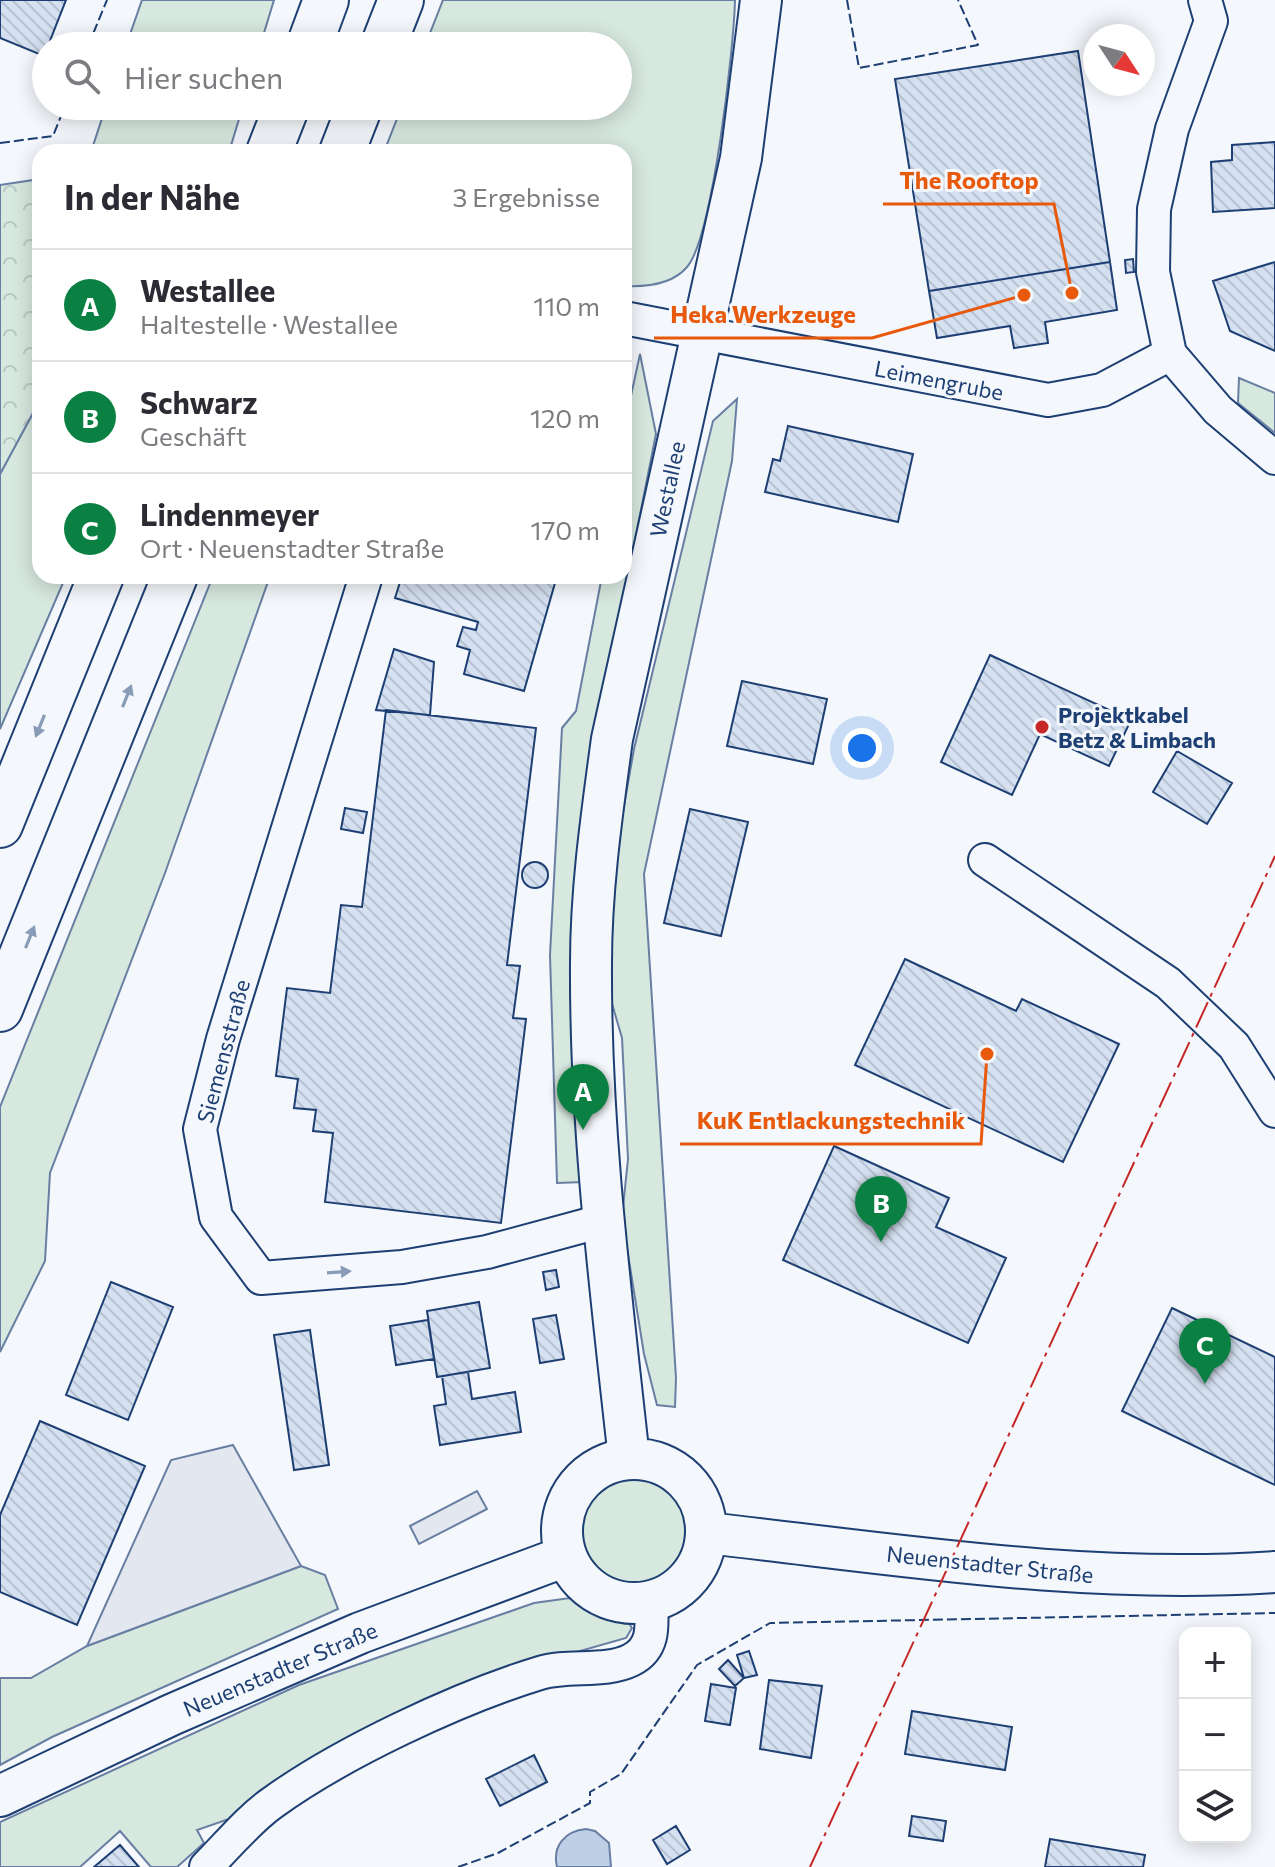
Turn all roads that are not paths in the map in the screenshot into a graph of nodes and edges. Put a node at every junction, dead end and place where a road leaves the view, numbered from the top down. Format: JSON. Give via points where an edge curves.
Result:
{"nodes":[{"id":1,"x":326,"y":0,"type":"edge"},
{"id":2,"x":401,"y":0,"type":"edge"},
{"id":3,"x":761,"y":0,"type":"edge"},
{"id":4,"x":1205,"y":0,"type":"edge"},
{"id":5,"x":314,"y":32,"type":"edge"},
{"id":6,"x":388,"y":32,"type":"edge"},
{"id":7,"x":282,"y":120,"type":"edge"},
{"id":8,"x":355,"y":120,"type":"edge"},
{"id":9,"x":272,"y":144,"type":"edge"},
{"id":10,"x":345,"y":144,"type":"edge"},
{"id":11,"x":632,"y":319,"type":"edge"},
{"id":12,"x":701,"y":332,"type":"junction"},
{"id":13,"x":1170,"y":354,"type":"junction"},
{"id":14,"x":1275,"y":458,"type":"edge"},
{"id":15,"x":98,"y":584,"type":"edge"},
{"id":16,"x":172,"y":584,"type":"edge"},
{"id":17,"x":364,"y":584,"type":"edge"},
{"id":18,"x":0,"y":825,"type":"edge"},
{"id":19,"x":985,"y":860,"type":"dead end"},
{"id":20,"x":0,"y":1009,"type":"edge"},
{"id":21,"x":1275,"y":1111,"type":"edge"},
{"id":22,"x":602,"y":1221,"type":"junction"},
{"id":23,"x":629,"y":1459,"type":"junction"},
{"id":24,"x":707,"y":1533,"type":"junction"},
{"id":25,"x":566,"y":1556,"type":"junction"},
{"id":26,"x":1275,"y":1572,"type":"edge"},
{"id":27,"x":651,"y":1602,"type":"junction"},
{"id":28,"x":0,"y":1796,"type":"edge"},
{"id":29,"x":206,"y":1867,"type":"edge"}],
"edges":[{"from":1,"to":5,"type":"highway"},
{"from":2,"to":6,"type":"highway"},
{"from":3,"to":12,"type":"main road","name":"Westallee","via":[[741,158]]},
{"from":4,"to":13,"type":"street","via":[[1211,21],[1172,129],[1154,209],[1153,272]]},
{"from":7,"to":9,"type":"highway"},
{"from":8,"to":10,"type":"highway"},
{"from":11,"to":12,"type":"street"},
{"from":12,"to":13,"type":"street","name":"Leimengrube","via":[[1048,400],[1102,390]]},
{"from":12,"to":22,"type":"main road","name":"Westallee","via":[[612,739],[600,826],[591,962]]},
{"from":13,"to":14,"type":"street","via":[[1218,410]]},
{"from":15,"to":18,"type":"highway","one_way":true},
{"from":20,"to":16,"type":"highway","one_way":true},
{"from":17,"to":22,"type":"street","name":"Siemensstraße","one_way":true,"via":[[200,1129],[216,1217],[261,1278],[402,1267],[487,1252]]},
{"from":19,"to":21,"type":"street","via":[[1168,983],[1234,1046]]},
{"from":22,"to":23,"type":"main road","name":"Westallee"},
{"from":23,"to":24,"type":"main road","via":[[662,1464],[689,1483],[703,1508]]},
{"from":23,"to":25,"type":"main road","via":[[592,1473],[573,1492],[562,1530]]},
{"from":24,"to":26,"type":"main road","name":"Neuenstadter Straße","via":[[1092,1576]]},
{"from":24,"to":27,"type":"main road","via":[[695,1571],[676,1591]]},
{"from":25,"to":27,"type":"main road","via":[[580,1579],[600,1595],[625,1603]]},
{"from":25,"to":28,"type":"main road","name":"Neuenstadter Straße","via":[[360,1633]]},
{"from":27,"to":29,"type":"street","via":[[649,1641],[629,1662],[543,1672],[341,1759],[270,1804]]}]}
